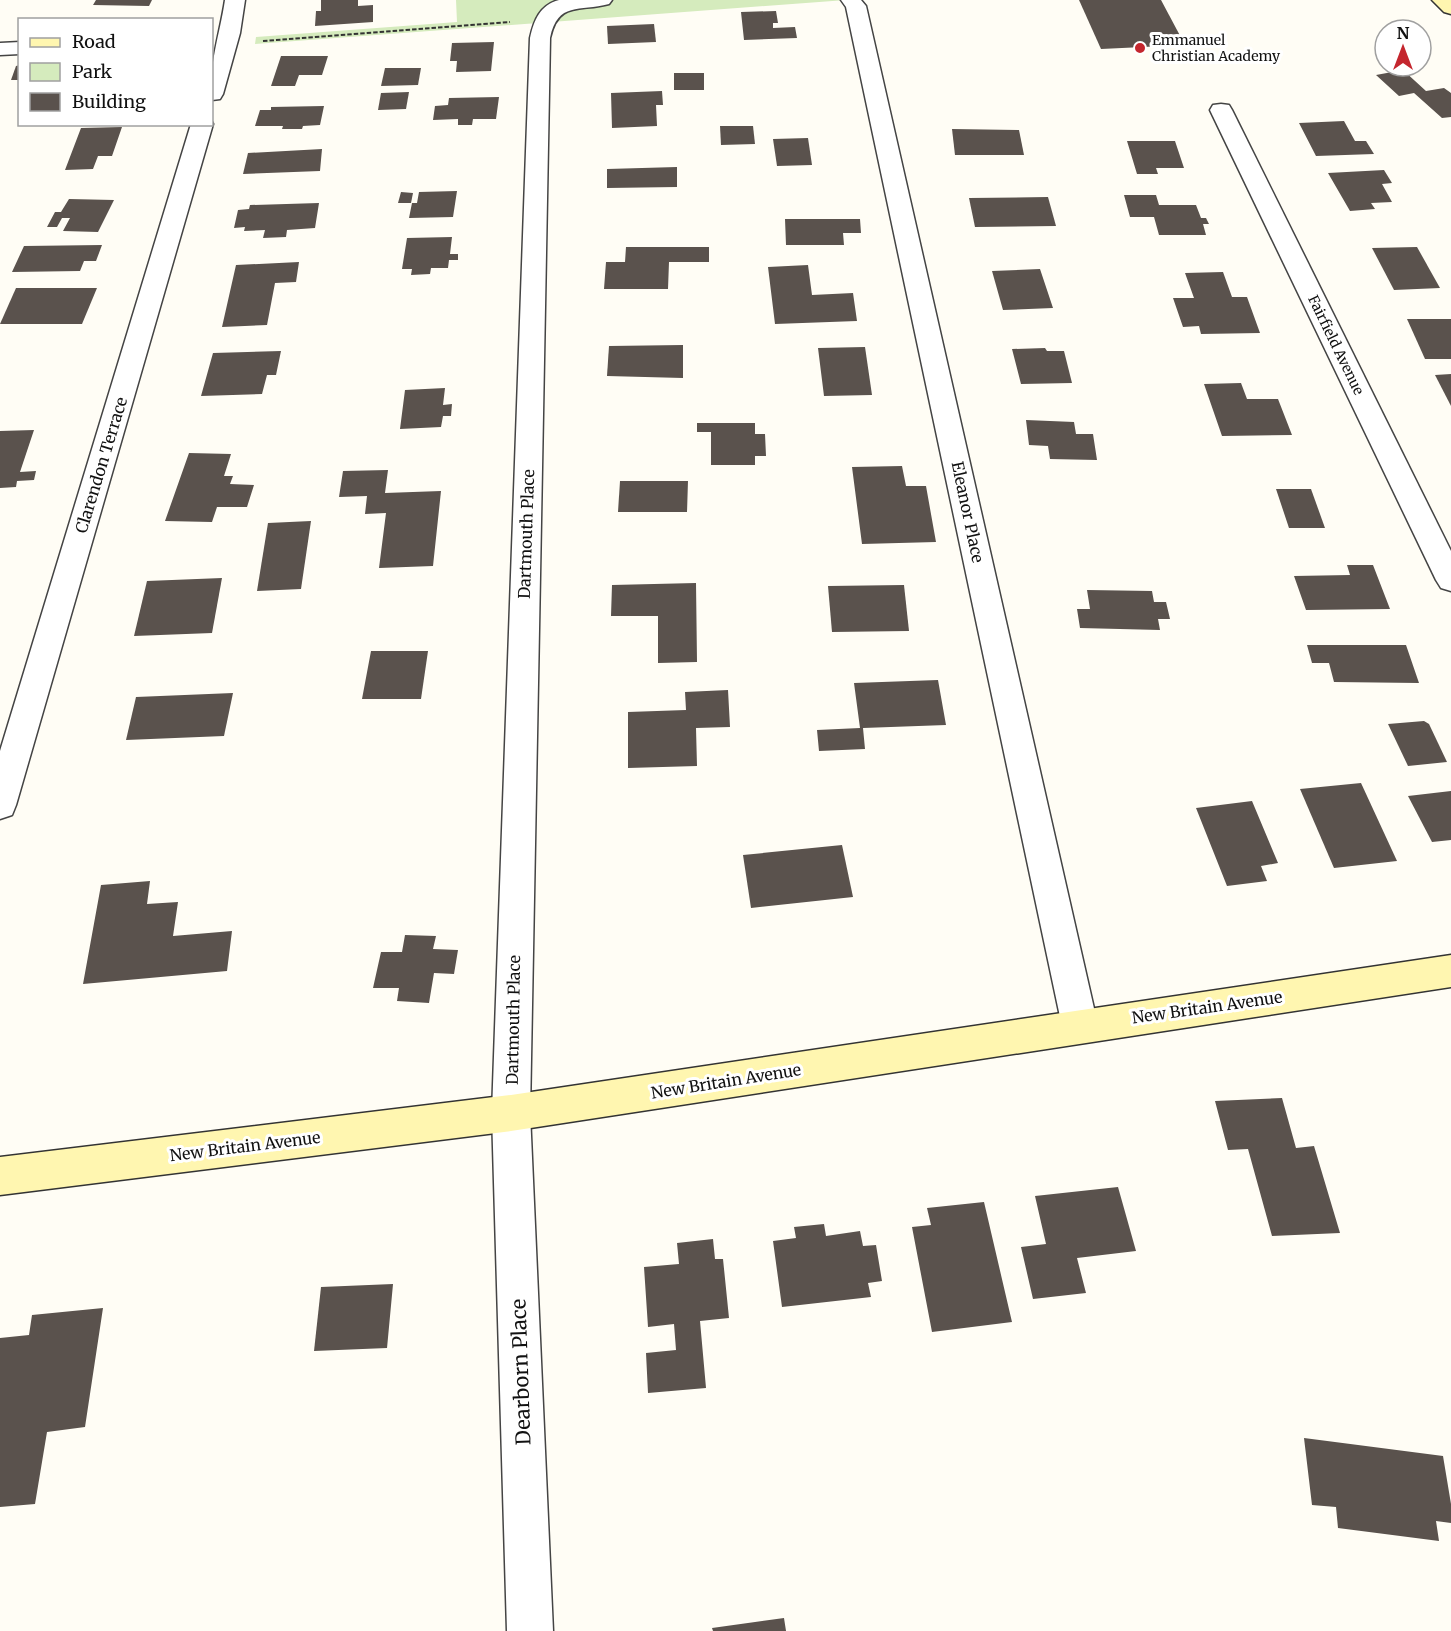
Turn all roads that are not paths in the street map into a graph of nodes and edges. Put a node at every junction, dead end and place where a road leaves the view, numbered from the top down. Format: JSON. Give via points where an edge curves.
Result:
{"nodes":[{"id":1,"x":235,"y":0,"type":"edge"},
{"id":2,"x":602,"y":0,"type":"edge"},
{"id":3,"x":851,"y":0,"type":"edge"},
{"id":4,"x":1442,"y":0,"type":"edge"},
{"id":5,"x":1451,"y":8,"type":"edge"},
{"id":6,"x":223,"y":37,"type":"edge"},
{"id":7,"x":18,"y":48,"type":"edge"},
{"id":8,"x":0,"y":49,"type":"edge"},
{"id":9,"x":213,"y":89,"type":"edge"},
{"id":10,"x":1221,"y":110,"type":"dead end"},
{"id":11,"x":201,"y":126,"type":"edge"},
{"id":12,"x":1451,"y":580,"type":"edge"},
{"id":13,"x":0,"y":805,"type":"edge"},
{"id":14,"x":1451,"y":971,"type":"edge"},
{"id":15,"x":1080,"y":1026,"type":"junction"},
{"id":16,"x":511,"y":1113,"type":"junction"},
{"id":17,"x":0,"y":1176,"type":"edge"},
{"id":18,"x":530,"y":1631,"type":"edge"}],
"edges":[{"from":1,"to":6,"type":"street"},
{"from":2,"to":16,"type":"street","name":"Dartmouth Place","via":[[559,6],[544,19],[540,38]]},
{"from":3,"to":15,"type":"street","name":"Eleanor Place","via":[[856,6]]},
{"from":4,"to":5,"type":"main road"},
{"from":6,"to":9,"type":"street"},
{"from":7,"to":8,"type":"street"},
{"from":10,"to":12,"type":"street","name":"Fairfield Avenue"},
{"from":11,"to":13,"type":"street","name":"Clarendon Terrace"},
{"from":14,"to":15,"type":"main road","name":"New Britain Avenue"},
{"from":15,"to":16,"type":"main road","name":"New Britain Avenue"},
{"from":16,"to":17,"type":"main road","name":"New Britain Avenue"},
{"from":16,"to":18,"type":"street","name":"Dearborn Place"}]}
